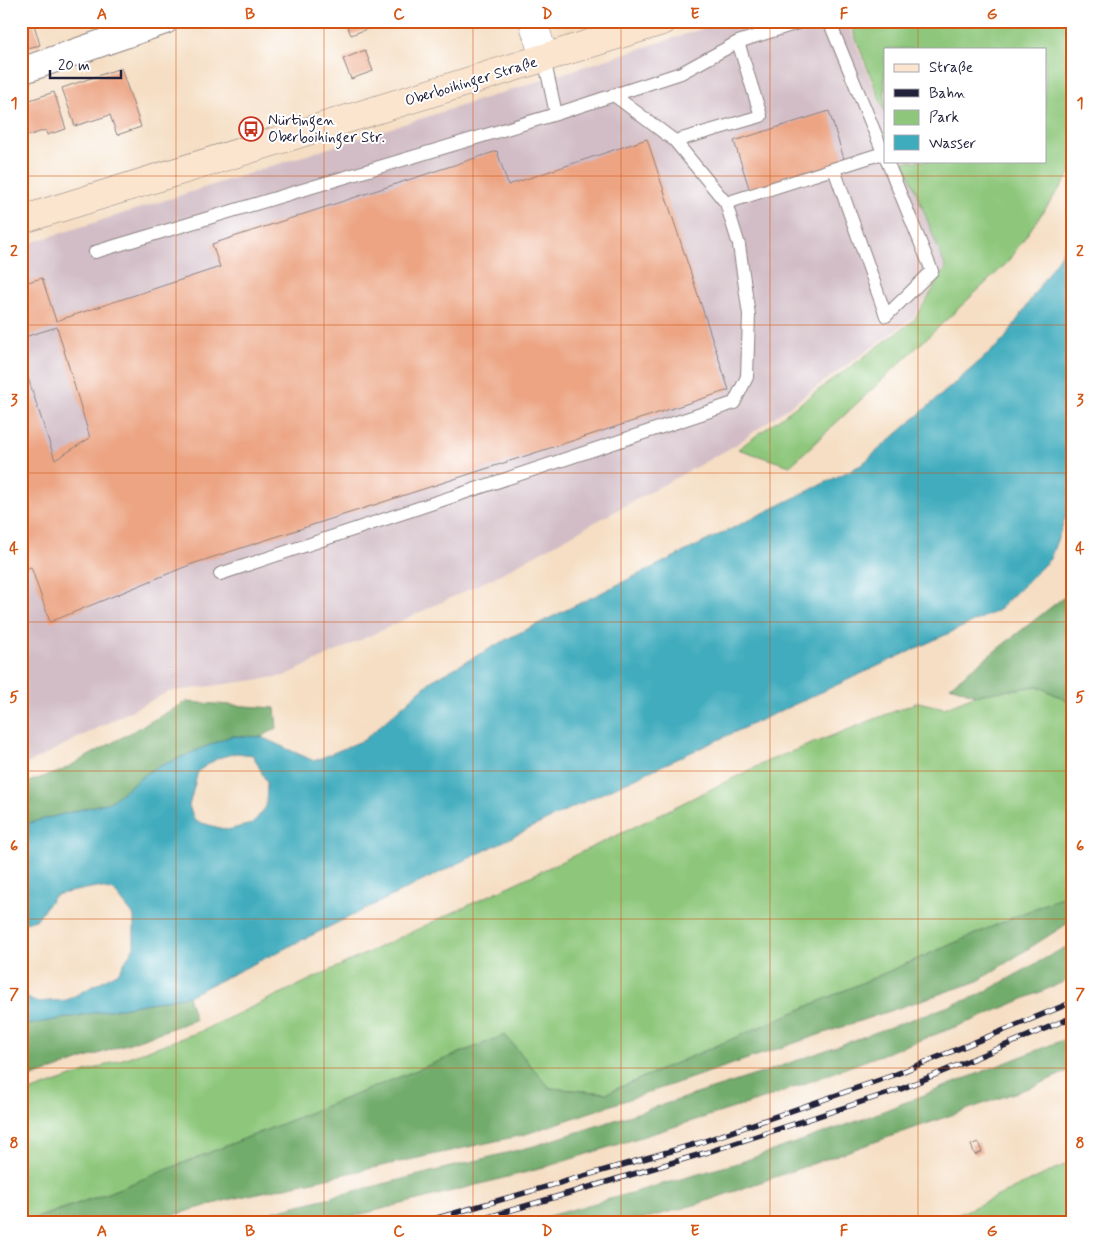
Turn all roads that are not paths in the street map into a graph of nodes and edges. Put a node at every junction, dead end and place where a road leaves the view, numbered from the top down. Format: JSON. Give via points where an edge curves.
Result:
{"nodes":[{"id":1,"x":165,"y":21,"type":"edge"},
{"id":2,"x":533,"y":21,"type":"edge"},
{"id":3,"x":663,"y":21,"type":"edge"},
{"id":4,"x":804,"y":21,"type":"edge"},
{"id":5,"x":829,"y":21,"type":"edge"},
{"id":6,"x":738,"y":42,"type":"junction"},
{"id":7,"x":544,"y":58,"type":"junction"},
{"id":8,"x":21,"y":71,"type":"edge"},
{"id":9,"x":615,"y":96,"type":"junction"},
{"id":10,"x":556,"y":114,"type":"junction"},
{"id":11,"x":675,"y":140,"type":"junction"},
{"id":12,"x":884,"y":155,"type":"edge"},
{"id":13,"x":884,"y":157,"type":"edge"},
{"id":14,"x":887,"y":162,"type":"edge"},
{"id":15,"x":834,"y":169,"type":"junction"},
{"id":16,"x":726,"y":203,"type":"junction"},
{"id":17,"x":21,"y":220,"type":"edge"},
{"id":18,"x":95,"y":252,"type":"dead end"},
{"id":19,"x":220,"y":574,"type":"dead end"}],
"edges":[{"from":1,"to":8,"type":"street"},
{"from":2,"to":7,"type":"street"},
{"from":3,"to":7,"type":"main road","name":"Oberboihinger Straße"},
{"from":4,"to":6,"type":"lane"},
{"from":5,"to":12,"type":"lane"},
{"from":6,"to":9,"type":"lane","via":[[681,73]]},
{"from":6,"to":11,"type":"lane","via":[[762,116]]},
{"from":7,"to":10,"type":"lane"},
{"from":7,"to":17,"type":"main road","name":"Oberboihinger Straße"},
{"from":9,"to":10,"type":"lane"},
{"from":9,"to":11,"type":"lane"},
{"from":10,"to":18,"type":"lane"},
{"from":11,"to":16,"type":"lane"},
{"from":13,"to":15,"type":"lane"},
{"from":14,"to":15,"type":"lane","via":[[932,271],[886,316]]},
{"from":15,"to":16,"type":"lane"},
{"from":16,"to":19,"type":"lane","via":[[739,245],[749,316],[747,377],[734,403]]}]}
